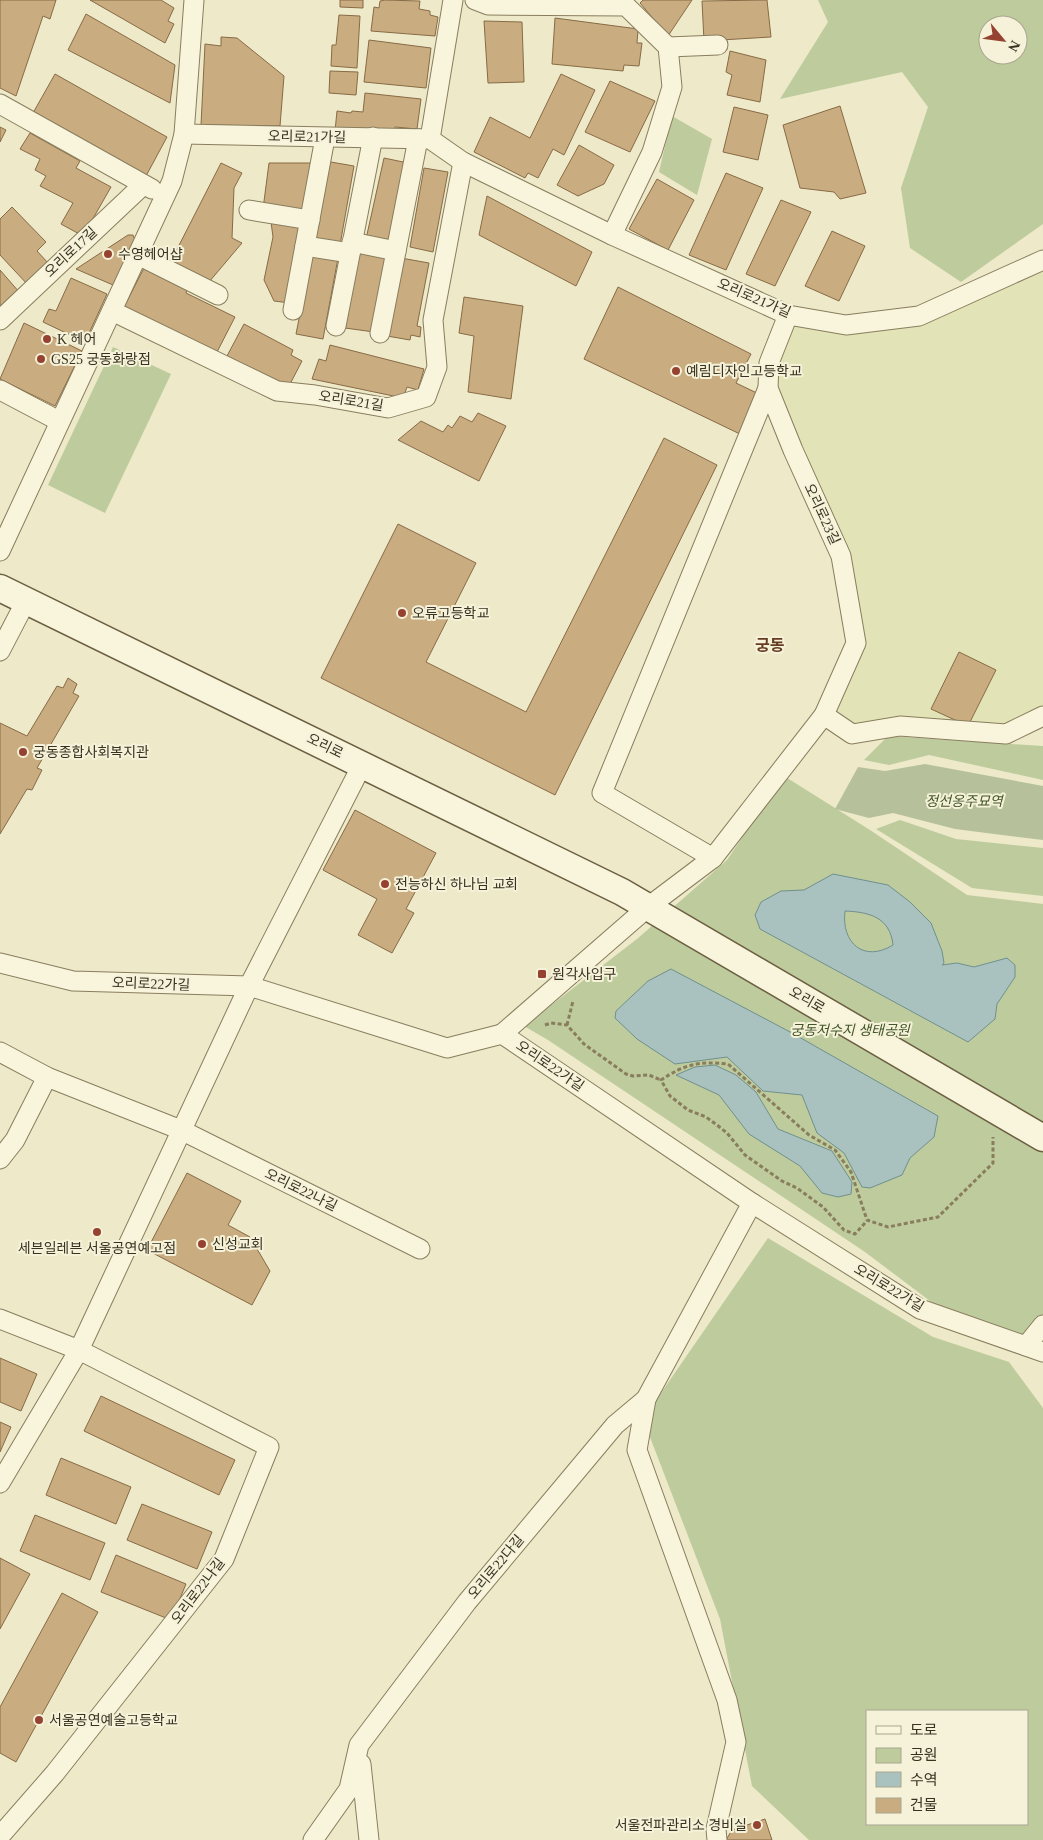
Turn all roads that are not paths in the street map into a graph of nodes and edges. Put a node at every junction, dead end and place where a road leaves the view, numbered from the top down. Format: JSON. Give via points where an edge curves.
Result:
{"nodes":[{"id":1,"x":194,"y":0,"type":"edge"},
{"id":2,"x":453,"y":0,"type":"edge"},
{"id":3,"x":475,"y":0,"type":"edge"},
{"id":4,"x":626,"y":3,"type":"edge"},
{"id":5,"x":718,"y":45,"type":"dead end"},
{"id":6,"x":668,"y":47,"type":"junction"},
{"id":7,"x":0,"y":104,"type":"edge"},
{"id":8,"x":184,"y":134,"type":"junction"},
{"id":9,"x":373,"y":137,"type":"junction"},
{"id":10,"x":325,"y":138,"type":"junction"},
{"id":11,"x":424,"y":139,"type":"junction"},
{"id":12,"x":463,"y":162,"type":"junction"},
{"id":13,"x":142,"y":185,"type":"junction"},
{"id":14,"x":166,"y":195,"type":"junction"},
{"id":15,"x":249,"y":210,"type":"dead end"},
{"id":16,"x":310,"y":220,"type":"junction"},
{"id":17,"x":612,"y":235,"type":"junction"},
{"id":18,"x":305,"y":246,"type":"junction"},
{"id":19,"x":351,"y":248,"type":"junction"},
{"id":20,"x":396,"y":251,"type":"junction"},
{"id":21,"x":138,"y":256,"type":"junction"},
{"id":22,"x":1043,"y":260,"type":"edge"},
{"id":23,"x":218,"y":295,"type":"dead end"},
{"id":24,"x":293,"y":310,"type":"dead end"},
{"id":25,"x":112,"y":311,"type":"junction"},
{"id":26,"x":788,"y":315,"type":"junction"},
{"id":27,"x":0,"y":320,"type":"edge"},
{"id":28,"x":336,"y":326,"type":"dead end"},
{"id":29,"x":380,"y":333,"type":"dead end"},
{"id":30,"x":768,"y":388,"type":"junction"},
{"id":31,"x":0,"y":390,"type":"edge"},
{"id":32,"x":59,"y":421,"type":"junction"},
{"id":33,"x":0,"y":551,"type":"edge"},
{"id":34,"x":0,"y":588,"type":"edge"},
{"id":35,"x":26,"y":601,"type":"junction"},
{"id":36,"x":0,"y":651,"type":"edge"},
{"id":37,"x":824,"y":716,"type":"junction"},
{"id":38,"x":1043,"y":716,"type":"edge"},
{"id":39,"x":362,"y":765,"type":"junction"},
{"id":40,"x":713,"y":858,"type":"junction"},
{"id":41,"x":648,"y":907,"type":"junction"},
{"id":42,"x":0,"y":963,"type":"edge"},
{"id":43,"x":249,"y":986,"type":"junction"},
{"id":44,"x":502,"y":1034,"type":"junction"},
{"id":45,"x":0,"y":1052,"type":"edge"},
{"id":46,"x":47,"y":1077,"type":"junction"},
{"id":47,"x":181,"y":1130,"type":"junction"},
{"id":48,"x":1043,"y":1138,"type":"edge"},
{"id":49,"x":0,"y":1159,"type":"edge"},
{"id":50,"x":752,"y":1203,"type":"junction"},
{"id":51,"x":420,"y":1249,"type":"dead end"},
{"id":52,"x":0,"y":1319,"type":"edge"},
{"id":53,"x":1043,"y":1324,"type":"edge"},
{"id":54,"x":1034,"y":1349,"type":"edge"},
{"id":55,"x":79,"y":1350,"type":"junction"},
{"id":56,"x":646,"y":1399,"type":"junction"},
{"id":57,"x":0,"y":1483,"type":"edge"},
{"id":58,"x":359,"y":1745,"type":"junction"},
{"id":59,"x":717,"y":1835,"type":"edge"},
{"id":60,"x":0,"y":1836,"type":"edge"},
{"id":61,"x":314,"y":1840,"type":"edge"},
{"id":62,"x":369,"y":1840,"type":"edge"}],
"edges":[{"from":1,"to":8,"type":"street"},
{"from":2,"to":11,"type":"street"},
{"from":3,"to":4,"type":"street","via":[[488,5]]},
{"from":4,"to":6,"type":"street"},
{"from":5,"to":6,"type":"street"},
{"from":6,"to":17,"type":"street","via":[[672,87],[652,152]]},
{"from":7,"to":13,"type":"street"},
{"from":8,"to":10,"type":"street","name":"오리로21가길"},
{"from":8,"to":14,"type":"street"},
{"from":9,"to":10,"type":"street","name":"오리로21가길"},
{"from":9,"to":11,"type":"street","name":"오리로21가길"},
{"from":9,"to":19,"type":"street"},
{"from":10,"to":16,"type":"street"},
{"from":11,"to":12,"type":"street","name":"오리로21가길"},
{"from":11,"to":20,"type":"street"},
{"from":12,"to":17,"type":"street","name":"오리로21가길"},
{"from":12,"to":25,"type":"street","name":"오리로21길","via":[[433,320],[437,367],[426,398],[388,408],[277,391]]},
{"from":13,"to":14,"type":"street"},
{"from":13,"to":27,"type":"street","name":"오리로17길"},
{"from":14,"to":21,"type":"street"},
{"from":15,"to":16,"type":"street"},
{"from":16,"to":18,"type":"street"},
{"from":17,"to":26,"type":"street","name":"오리로21가길"},
{"from":18,"to":19,"type":"street"},
{"from":18,"to":24,"type":"street"},
{"from":19,"to":20,"type":"street"},
{"from":19,"to":28,"type":"street"},
{"from":20,"to":29,"type":"street"},
{"from":21,"to":23,"type":"street"},
{"from":21,"to":25,"type":"street"},
{"from":22,"to":26,"type":"street","name":"오리로21가길","via":[[920,316],[846,325]]},
{"from":25,"to":32,"type":"street"},
{"from":26,"to":30,"type":"street","name":"오리로23길","via":[[769,364]]},
{"from":30,"to":37,"type":"street","name":"오리로23길","via":[[792,450],[841,556],[856,643]]},
{"from":30,"to":40,"type":"street","via":[[602,794]]},
{"from":31,"to":32,"type":"street"},
{"from":32,"to":33,"type":"street"},
{"from":34,"to":35,"type":"main road","name":"오리로"},
{"from":35,"to":36,"type":"street"},
{"from":35,"to":39,"type":"main road","name":"오리로"},
{"from":37,"to":38,"type":"street","via":[[852,734],[900,726],[1006,734]]},
{"from":37,"to":40,"type":"street","name":"오리로23길"},
{"from":39,"to":41,"type":"main road","name":"오리로"},
{"from":39,"to":43,"type":"street"},
{"from":40,"to":41,"type":"street","name":"오리로23길"},
{"from":41,"to":44,"type":"street"},
{"from":41,"to":48,"type":"main road","name":"오리로"},
{"from":42,"to":43,"type":"street","name":"오리로22가길","via":[[73,981]]},
{"from":43,"to":44,"type":"street","name":"오리로22가길","via":[[448,1048]]},
{"from":43,"to":47,"type":"street"},
{"from":44,"to":50,"type":"street","name":"오리로22가길"},
{"from":45,"to":46,"type":"street","name":"오리로22나길"},
{"from":46,"to":47,"type":"street","name":"오리로22나길"},
{"from":46,"to":49,"type":"street","via":[[15,1140]]},
{"from":47,"to":51,"type":"street","name":"오리로22나길"},
{"from":47,"to":55,"type":"street"},
{"from":50,"to":54,"type":"street","name":"오리로22가길","via":[[920,1309]]},
{"from":50,"to":56,"type":"street","name":"오리로22다길"},
{"from":52,"to":55,"type":"street","name":"오리로22나길"},
{"from":53,"to":54,"type":"street"},
{"from":55,"to":57,"type":"street"},
{"from":55,"to":60,"type":"street","name":"오리로22나길","via":[[269,1447],[224,1559],[55,1773]]},
{"from":56,"to":58,"type":"street","name":"오리로22다길","via":[[615,1424],[467,1602]]},
{"from":56,"to":59,"type":"street","name":"오리로22다길","via":[[637,1450],[727,1700],[736,1742]]},
{"from":58,"to":61,"type":"street","name":"오리로22다길","via":[[349,1789]]},
{"from":58,"to":62,"type":"street"}]}
